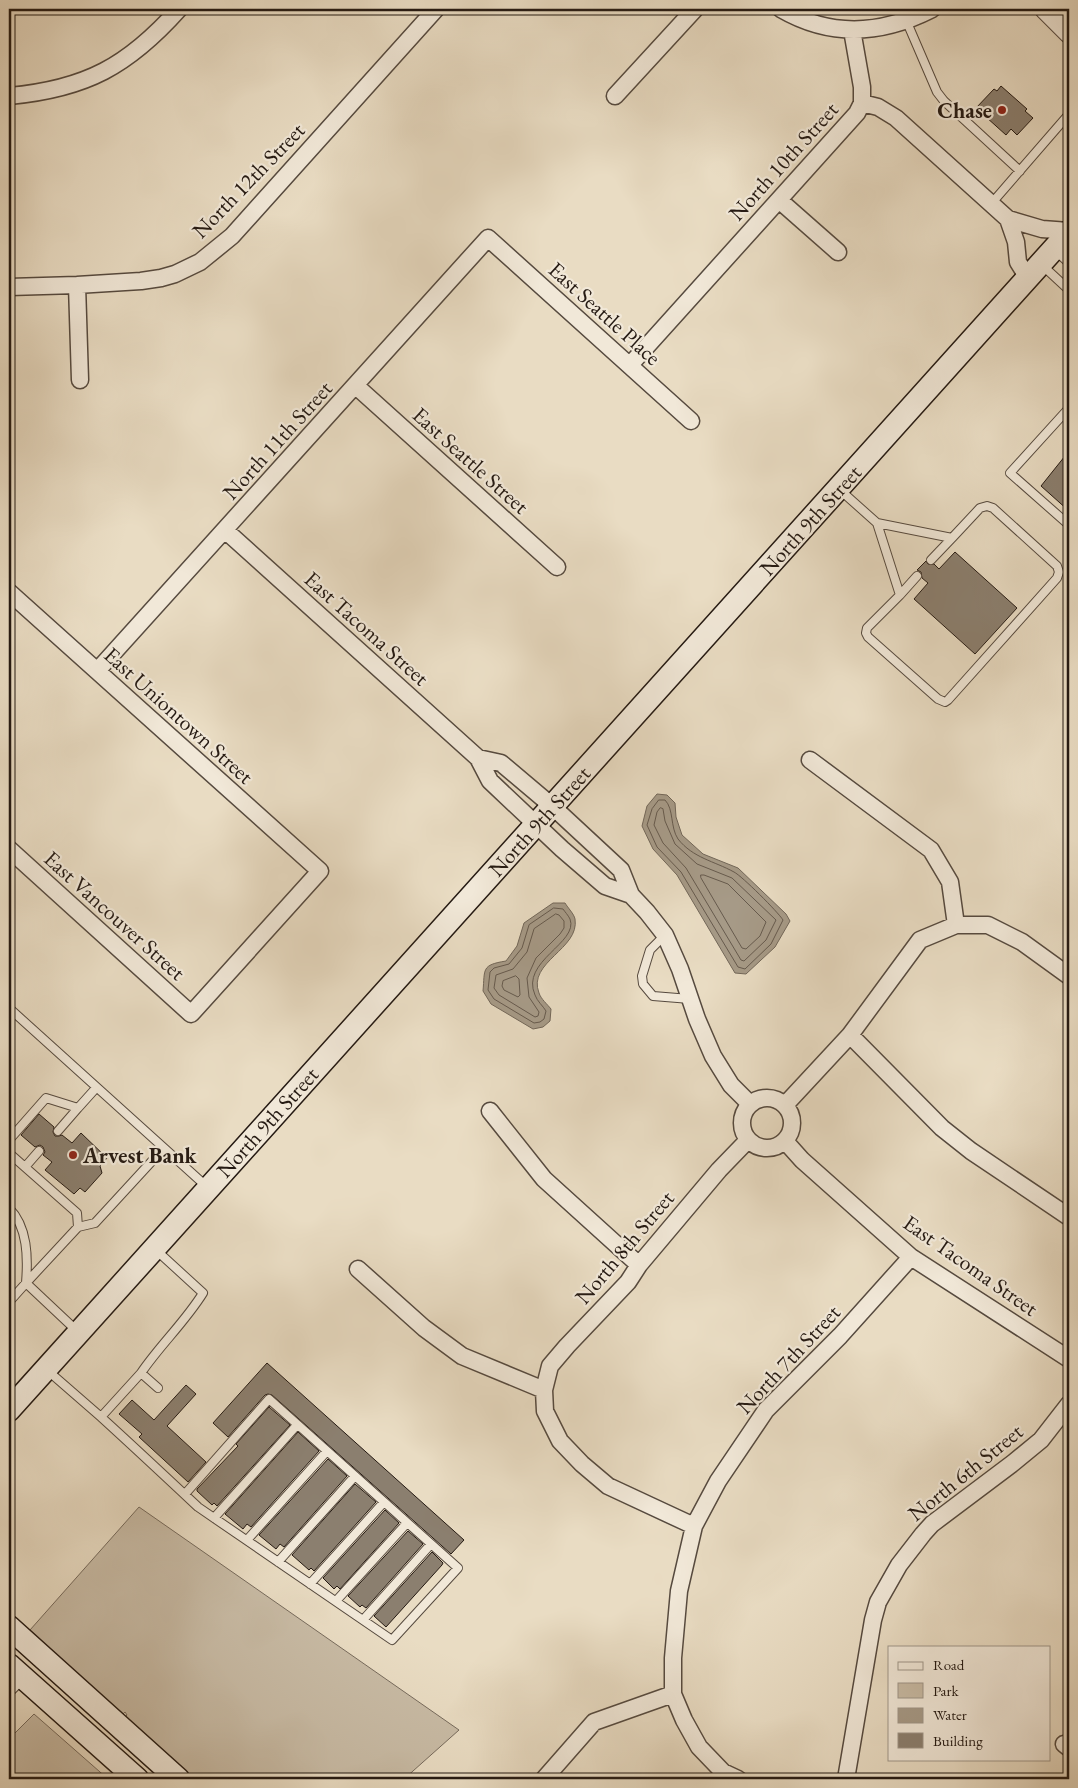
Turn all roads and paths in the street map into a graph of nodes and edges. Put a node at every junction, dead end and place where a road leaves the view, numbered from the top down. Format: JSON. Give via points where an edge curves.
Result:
{"nodes":[{"id":1,"x":179,"y":9,"type":"edge"},
{"id":2,"x":436,"y":9,"type":"edge"},
{"id":3,"x":694,"y":9,"type":"edge"},
{"id":4,"x":781,"y":9,"type":"edge"},
{"id":5,"x":932,"y":9,"type":"edge"},
{"id":6,"x":1045,"y":9,"type":"edge"},
{"id":7,"x":906,"y":20,"type":"junction"},
{"id":8,"x":852,"y":30,"type":"junction"},
{"id":9,"x":1069,"y":33,"type":"edge"},
{"id":10,"x":9,"y":96,"type":"edge"},
{"id":11,"x":616,"y":96,"type":"dead end"},
{"id":12,"x":862,"y":103,"type":"junction"},
{"id":13,"x":1069,"y":114,"type":"edge"},
{"id":14,"x":1020,"y":170,"type":"junction"},
{"id":15,"x":779,"y":200,"type":"junction"},
{"id":16,"x":991,"y":204,"type":"junction"},
{"id":17,"x":1008,"y":219,"type":"junction"},
{"id":18,"x":1069,"y":232,"type":"edge"},
{"id":19,"x":488,"y":238,"type":"joint"},
{"id":20,"x":838,"y":252,"type":"dead end"},
{"id":21,"x":1048,"y":264,"type":"edge"},
{"id":22,"x":77,"y":285,"type":"junction"},
{"id":23,"x":9,"y":287,"type":"edge"},
{"id":24,"x":1069,"y":290,"type":"edge"},
{"id":25,"x":630,"y":365,"type":"junction"},
{"id":26,"x":80,"y":380,"type":"dead end"},
{"id":27,"x":356,"y":386,"type":"junction"},
{"id":28,"x":1069,"y":408,"type":"edge"},
{"id":29,"x":1066,"y":417,"type":"edge"},
{"id":30,"x":691,"y":421,"type":"dead end"},
{"id":31,"x":839,"y":488,"type":"junction"},
{"id":32,"x":877,"y":523,"type":"junction"},
{"id":33,"x":1069,"y":526,"type":"edge"},
{"id":34,"x":226,"y":531,"type":"junction"},
{"id":35,"x":952,"y":538,"type":"junction"},
{"id":36,"x":931,"y":560,"type":"dead end"},
{"id":37,"x":557,"y":567,"type":"dead end"},
{"id":38,"x":917,"y":576,"type":"dead end"},
{"id":39,"x":9,"y":592,"type":"edge"},
{"id":40,"x":900,"y":595,"type":"junction"},
{"id":41,"x":97,"y":671,"type":"junction"},
{"id":42,"x":478,"y":758,"type":"junction"},
{"id":43,"x":810,"y":760,"type":"dead end"},
{"id":44,"x":552,"y":806,"type":"junction"},
{"id":45,"x":535,"y":824,"type":"junction"},
{"id":46,"x":9,"y":849,"type":"edge"},
{"id":47,"x":630,"y":895,"type":"junction"},
{"id":48,"x":956,"y":925,"type":"junction"},
{"id":49,"x":665,"y":935,"type":"junction"},
{"id":50,"x":1069,"y":976,"type":"edge"},
{"id":51,"x":690,"y":999,"type":"junction"},
{"id":52,"x":9,"y":1008,"type":"edge"},
{"id":53,"x":191,"y":1014,"type":"joint"},
{"id":54,"x":850,"y":1035,"type":"junction"},
{"id":55,"x":96,"y":1088,"type":"junction"},
{"id":56,"x":750,"y":1104,"type":"junction"},
{"id":57,"x":785,"y":1106,"type":"junction"},
{"id":58,"x":78,"y":1108,"type":"junction"},
{"id":59,"x":490,"y":1111,"type":"dead end"},
{"id":60,"x":58,"y":1131,"type":"dead end"},
{"id":61,"x":9,"y":1140,"type":"edge"},
{"id":62,"x":748,"y":1140,"type":"junction"},
{"id":63,"x":785,"y":1141,"type":"junction"},
{"id":64,"x":164,"y":1148,"type":"junction"},
{"id":65,"x":39,"y":1151,"type":"dead end"},
{"id":66,"x":9,"y":1152,"type":"edge"},
{"id":67,"x":25,"y":1167,"type":"junction"},
{"id":68,"x":208,"y":1188,"type":"junction"},
{"id":69,"x":9,"y":1208,"type":"edge"},
{"id":70,"x":1069,"y":1217,"type":"edge"},
{"id":71,"x":78,"y":1227,"type":"junction"},
{"id":72,"x":154,"y":1247,"type":"junction"},
{"id":73,"x":911,"y":1257,"type":"junction"},
{"id":74,"x":639,"y":1265,"type":"junction"},
{"id":75,"x":358,"y":1269,"type":"dead end"},
{"id":76,"x":26,"y":1283,"type":"junction"},
{"id":77,"x":9,"y":1302,"type":"edge"},
{"id":78,"x":78,"y":1332,"type":"junction"},
{"id":79,"x":1069,"y":1360,"type":"edge"},
{"id":80,"x":46,"y":1368,"type":"junction"},
{"id":81,"x":141,"y":1373,"type":"junction"},
{"id":82,"x":158,"y":1388,"type":"dead end"},
{"id":83,"x":544,"y":1390,"type":"junction"},
{"id":84,"x":1069,"y":1404,"type":"edge"},
{"id":85,"x":9,"y":1410,"type":"edge"},
{"id":86,"x":101,"y":1417,"type":"junction"},
{"id":87,"x":297,"y":1425,"type":"junction"},
{"id":88,"x":327,"y":1451,"type":"junction"},
{"id":89,"x":355,"y":1476,"type":"junction"},
{"id":90,"x":184,"y":1494,"type":"junction"},
{"id":91,"x":384,"y":1502,"type":"junction"},
{"id":92,"x":214,"y":1518,"type":"junction"},
{"id":93,"x":407,"y":1523,"type":"junction"},
{"id":94,"x":694,"y":1526,"type":"junction"},
{"id":95,"x":247,"y":1540,"type":"junction"},
{"id":96,"x":431,"y":1544,"type":"junction"},
{"id":97,"x":278,"y":1562,"type":"junction"},
{"id":98,"x":310,"y":1584,"type":"junction"},
{"id":99,"x":336,"y":1601,"type":"junction"},
{"id":100,"x":363,"y":1620,"type":"junction"},
{"id":101,"x":9,"y":1627,"type":"edge"},
{"id":102,"x":47,"y":1662,"type":"junction"},
{"id":103,"x":14,"y":1679,"type":"edge"},
{"id":104,"x":673,"y":1694,"type":"junction"},
{"id":105,"x":137,"y":1779,"type":"edge"},
{"id":106,"x":178,"y":1779,"type":"edge"},
{"id":107,"x":544,"y":1779,"type":"edge"},
{"id":108,"x":738,"y":1779,"type":"edge"},
{"id":109,"x":846,"y":1779,"type":"edge"}],
"edges":[{"from":1,"to":10,"type":"street","via":[[145,44],[111,67],[58,89]]},
{"from":2,"to":22,"type":"street","name":"North 12th Street","via":[[232,236],[200,262],[175,274],[141,281]]},
{"from":3,"to":11,"type":"street"},
{"from":4,"to":8,"type":"street","via":[[814,24]]},
{"from":5,"to":7,"type":"street"},
{"from":6,"to":9,"type":"street"},
{"from":7,"to":8,"type":"street","via":[[886,27]]},
{"from":7,"to":14,"type":"lane","via":[[937,92]]},
{"from":8,"to":12,"type":"street","name":"North 10th Street"},
{"from":12,"to":15,"type":"street","name":"North 10th Street","via":[[854,117]]},
{"from":12,"to":16,"type":"street","via":[[878,106],[896,118]]},
{"from":13,"to":14,"type":"lane"},
{"from":14,"to":16,"type":"lane"},
{"from":15,"to":20,"type":"street"},
{"from":15,"to":25,"type":"street","name":"North 10th Street"},
{"from":16,"to":17,"type":"street"},
{"from":17,"to":18,"type":"street","via":[[1042,229]]},
{"from":17,"to":21,"type":"street","via":[[1016,242],[1018,262]]},
{"from":18,"to":21,"type":"main road","name":"North 9th Street"},
{"from":19,"to":25,"type":"street","name":"East Seattle Place"},
{"from":19,"to":27,"type":"street","name":"North 11th Street"},
{"from":21,"to":24,"type":"lane"},
{"from":21,"to":31,"type":"main road","name":"North 9th Street"},
{"from":22,"to":23,"type":"street"},
{"from":22,"to":26,"type":"street"},
{"from":25,"to":30,"type":"street","name":"East Seattle Place"},
{"from":27,"to":34,"type":"street","name":"North 11th Street"},
{"from":27,"to":37,"type":"street","name":"East Seattle Street"},
{"from":28,"to":29,"type":"lane"},
{"from":29,"to":33,"type":"lane","via":[[1010,473]]},
{"from":31,"to":32,"type":"lane"},
{"from":31,"to":44,"type":"main road","name":"North 9th Street"},
{"from":32,"to":35,"type":"lane"},
{"from":32,"to":40,"type":"lane"},
{"from":34,"to":41,"type":"street","name":"North 11th Street"},
{"from":34,"to":42,"type":"street","name":"East Tacoma Street"},
{"from":35,"to":36,"type":"lane"},
{"from":35,"to":40,"type":"lane","via":[[980,508],[987,506],[1057,566],[1059,572],[945,702],[866,633],[867,628]]},
{"from":38,"to":40,"type":"lane"},
{"from":39,"to":41,"type":"street","name":"East Uniontown Street"},
{"from":41,"to":53,"type":"street","name":"East Uniontown Street","via":[[320,871]]},
{"from":42,"to":44,"type":"street","name":"East Tacoma Street","via":[[501,763]]},
{"from":42,"to":45,"type":"street","name":"East Tacoma Street","via":[[490,781]]},
{"from":43,"to":48,"type":"street","via":[[931,850],[950,882]]},
{"from":44,"to":45,"type":"main road","name":"North 9th Street"},
{"from":44,"to":47,"type":"street","name":"East Tacoma Street","via":[[621,870]]},
{"from":45,"to":47,"type":"street","name":"East Tacoma Street","via":[[605,886]]},
{"from":45,"to":68,"type":"main road","name":"North 9th Street"},
{"from":46,"to":53,"type":"street","name":"East Vancouver Street"},
{"from":47,"to":49,"type":"street","name":"East Tacoma Street"},
{"from":48,"to":50,"type":"street","via":[[988,925],[1022,942]]},
{"from":48,"to":54,"type":"street","via":[[920,940]]},
{"from":49,"to":51,"type":"street","name":"East Tacoma Street"},
{"from":49,"to":51,"type":"lane","via":[[650,950],[642,976],[643,984],[653,996]]},
{"from":51,"to":56,"type":"street","name":"East Tacoma Street","via":[[712,1056]]},
{"from":52,"to":55,"type":"lane"},
{"from":54,"to":57,"type":"street"},
{"from":54,"to":70,"type":"street","via":[[942,1128]]},
{"from":55,"to":58,"type":"lane"},
{"from":55,"to":64,"type":"lane"},
{"from":56,"to":57,"type":"street","via":[[768,1098]]},
{"from":56,"to":62,"type":"street","via":[[742,1123]]},
{"from":57,"to":63,"type":"street","via":[[792,1123]]},
{"from":58,"to":60,"type":"lane"},
{"from":58,"to":61,"type":"lane","via":[[46,1098]]},
{"from":59,"to":74,"type":"street","via":[[544,1179]]},
{"from":62,"to":63,"type":"street","via":[[766,1149],[778,1147]]},
{"from":62,"to":74,"type":"street","name":"North 8th Street","via":[[718,1170]]},
{"from":63,"to":73,"type":"street","name":"East Tacoma Street"},
{"from":64,"to":68,"type":"lane"},
{"from":64,"to":71,"type":"lane","via":[[95,1224]]},
{"from":65,"to":67,"type":"lane"},
{"from":66,"to":67,"type":"lane"},
{"from":67,"to":71,"type":"lane","via":[[76,1213]]},
{"from":68,"to":72,"type":"main road","name":"North 9th Street"},
{"from":69,"to":76,"type":"lane","via":[[26,1243]]},
{"from":71,"to":76,"type":"lane"},
{"from":72,"to":78,"type":"main road","name":"North 9th Street"},
{"from":72,"to":81,"type":"lane","via":[[203,1294]]},
{"from":73,"to":79,"type":"street","name":"East Tacoma Street"},
{"from":73,"to":94,"type":"street","name":"North 7th Street","via":[[840,1336],[766,1410],[718,1481]]},
{"from":74,"to":83,"type":"street","name":"North 8th Street","via":[[628,1282],[550,1366]]},
{"from":75,"to":83,"type":"street","via":[[424,1328],[462,1356]]},
{"from":76,"to":77,"type":"lane"},
{"from":76,"to":78,"type":"lane"},
{"from":78,"to":80,"type":"main road","name":"North 9th Street"},
{"from":80,"to":85,"type":"main road","name":"North 9th Street"},
{"from":80,"to":86,"type":"lane"},
{"from":81,"to":82,"type":"lane"},
{"from":81,"to":86,"type":"lane"},
{"from":83,"to":94,"type":"street","via":[[544,1412],[560,1441],[582,1464],[608,1486]]},
{"from":84,"to":109,"type":"street","name":"North 6th Street","via":[[1040,1440],[932,1524],[899,1565],[878,1602],[873,1620]]},
{"from":86,"to":90,"type":"lane"},
{"from":87,"to":88,"type":"lane"},
{"from":87,"to":90,"type":"lane","via":[[269,1399]]},
{"from":87,"to":92,"type":"lane"},
{"from":88,"to":89,"type":"lane"},
{"from":88,"to":95,"type":"lane"},
{"from":89,"to":91,"type":"lane"},
{"from":89,"to":97,"type":"lane"},
{"from":90,"to":92,"type":"lane"},
{"from":91,"to":93,"type":"lane"},
{"from":91,"to":98,"type":"lane"},
{"from":92,"to":95,"type":"lane"},
{"from":93,"to":96,"type":"lane"},
{"from":93,"to":99,"type":"lane"},
{"from":94,"to":104,"type":"street","name":"North 7th Street","via":[[679,1591]]},
{"from":95,"to":97,"type":"lane"},
{"from":96,"to":100,"type":"lane"},
{"from":96,"to":100,"type":"lane","via":[[458,1568],[451,1576],[392,1640]]},
{"from":97,"to":98,"type":"lane"},
{"from":98,"to":99,"type":"lane"},
{"from":99,"to":100,"type":"lane"},
{"from":101,"to":102,"type":"main road"},
{"from":102,"to":103,"type":"main road"},
{"from":102,"to":106,"type":"main road"},
{"from":103,"to":105,"type":"main road"},
{"from":104,"to":107,"type":"street","via":[[594,1722]]},
{"from":104,"to":108,"type":"street","via":[[698,1747],[723,1772]]}]}
